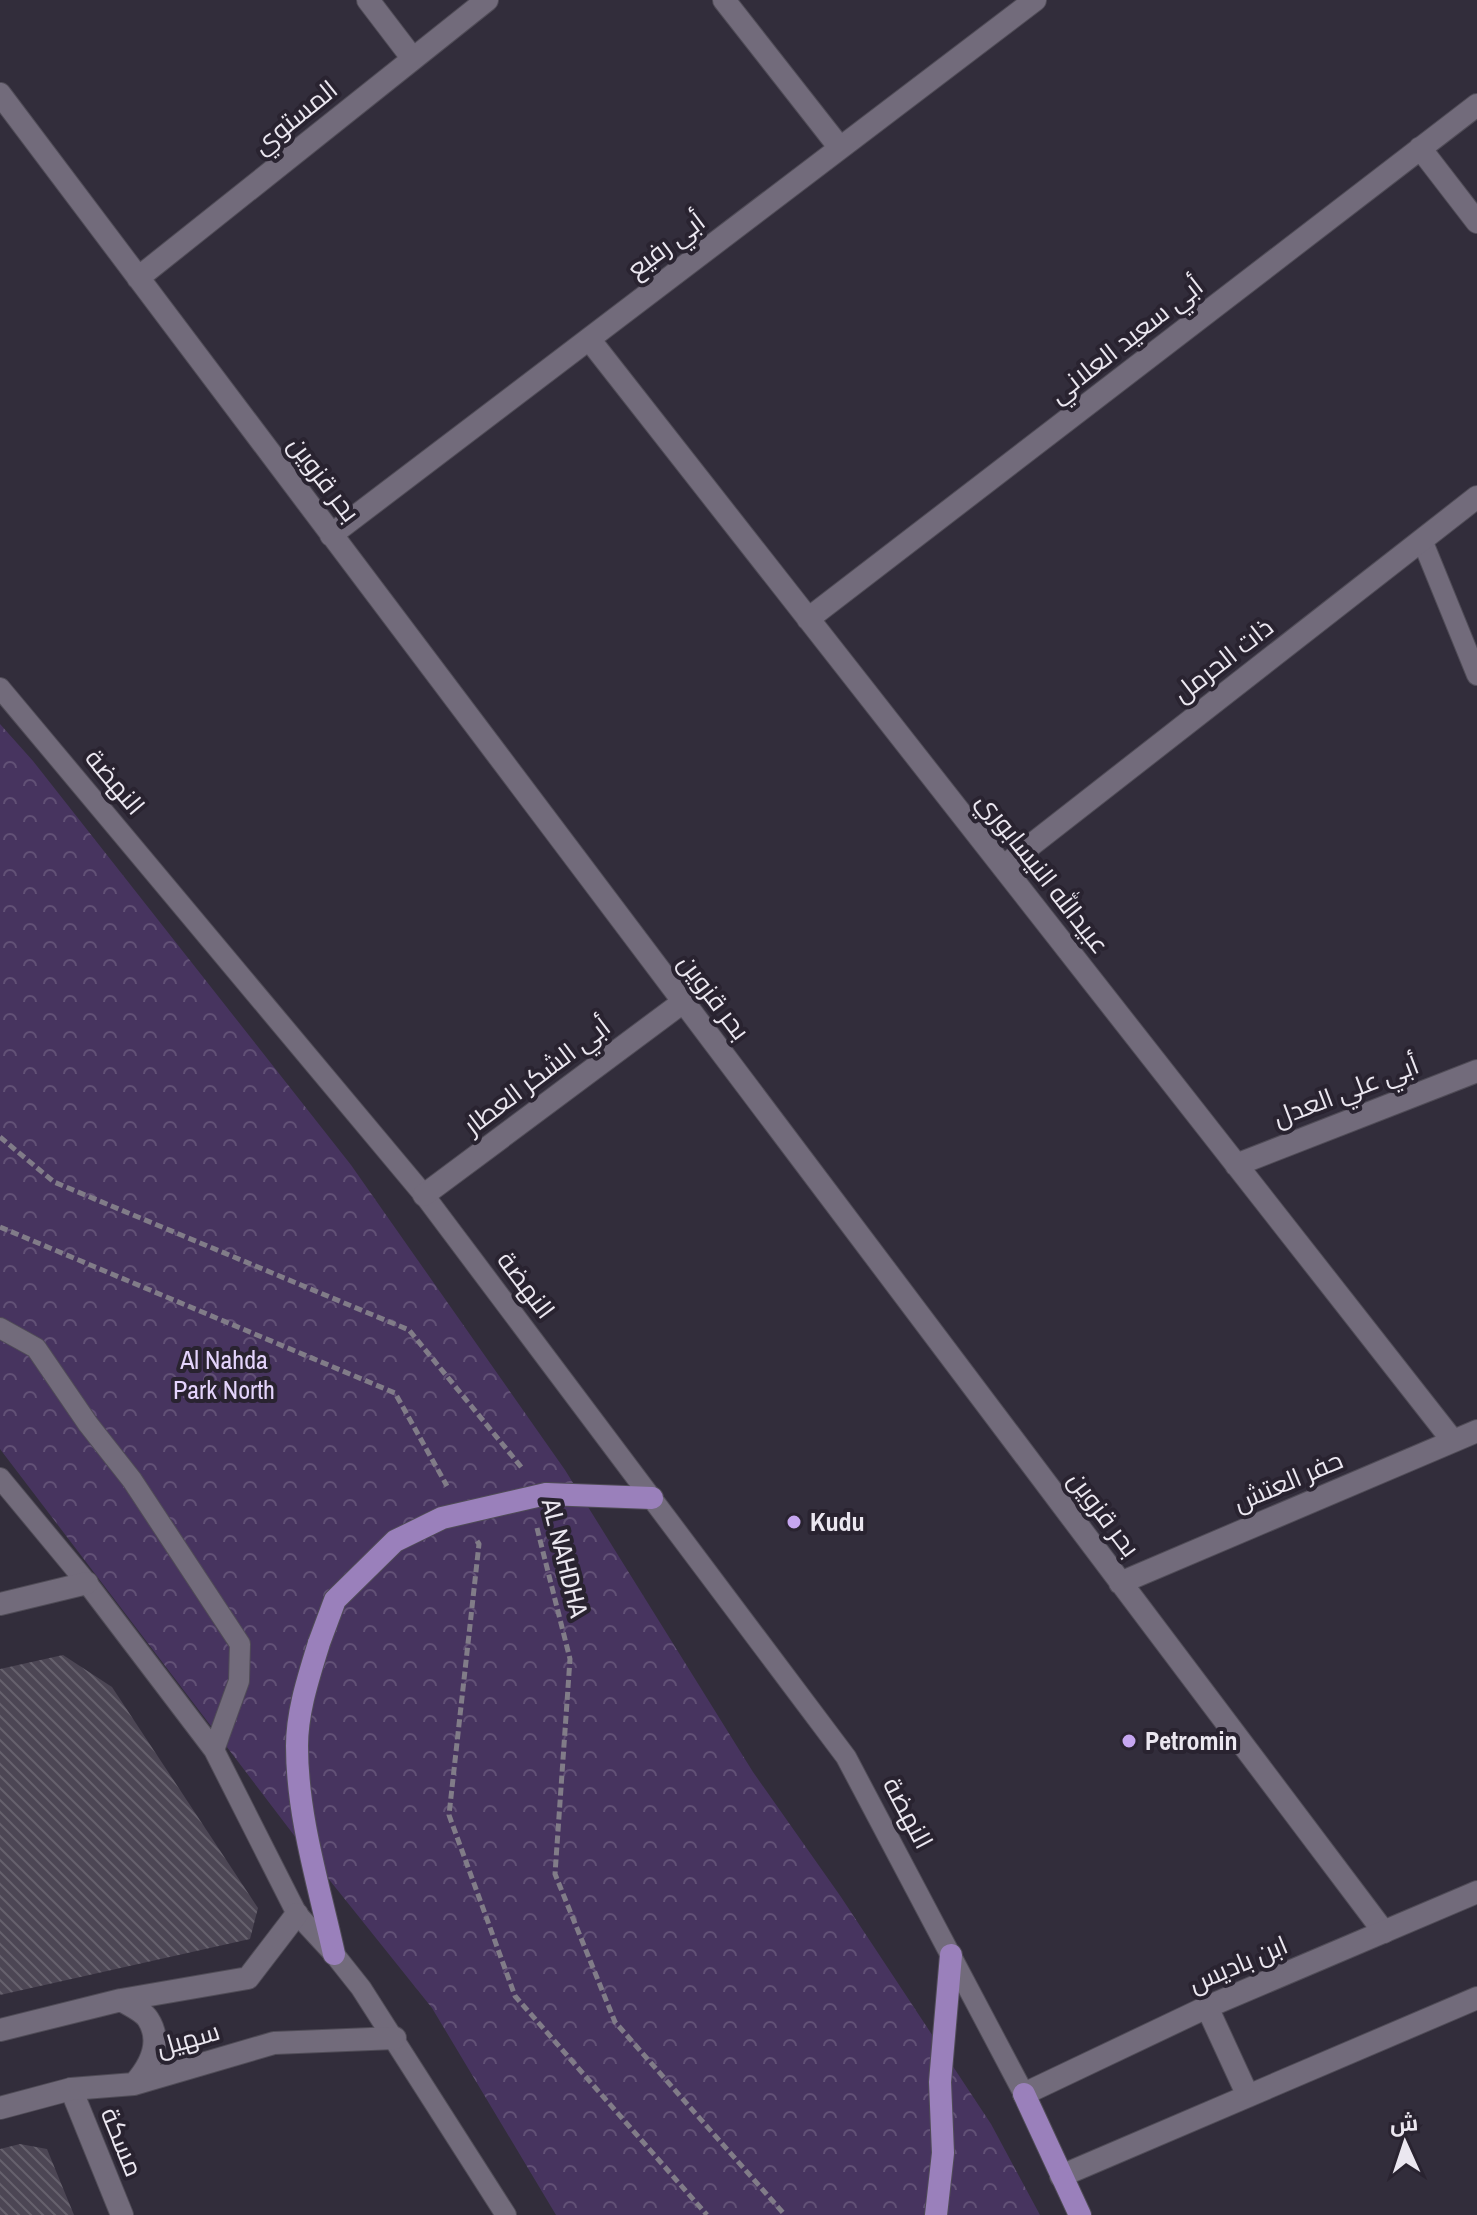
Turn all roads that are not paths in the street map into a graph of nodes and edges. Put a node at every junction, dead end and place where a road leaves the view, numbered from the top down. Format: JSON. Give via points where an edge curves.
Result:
{"nodes":[{"id":1,"x":368,"y":0,"type":"edge"},
{"id":2,"x":487,"y":0,"type":"edge"},
{"id":3,"x":724,"y":0,"type":"edge"},
{"id":4,"x":1035,"y":0,"type":"edge"},
{"id":5,"x":413,"y":59,"type":"junction"},
{"id":6,"x":0,"y":94,"type":"edge"},
{"id":7,"x":1477,"y":105,"type":"edge"},
{"id":8,"x":840,"y":148,"type":"junction"},
{"id":9,"x":1420,"y":148,"type":"junction"},
{"id":10,"x":1477,"y":222,"type":"edge"},
{"id":11,"x":138,"y":278,"type":"junction"},
{"id":12,"x":589,"y":339,"type":"junction"},
{"id":13,"x":1477,"y":497,"type":"edge"},
{"id":14,"x":331,"y":535,"type":"junction"},
{"id":15,"x":1422,"y":540,"type":"junction"},
{"id":16,"x":808,"y":619,"type":"junction"},
{"id":17,"x":1477,"y":675,"type":"edge"},
{"id":18,"x":0,"y":688,"type":"edge"},
{"id":19,"x":1003,"y":867,"type":"junction"},
{"id":20,"x":683,"y":1002,"type":"junction"},
{"id":21,"x":1477,"y":1071,"type":"edge"},
{"id":22,"x":1236,"y":1165,"type":"junction"},
{"id":23,"x":424,"y":1195,"type":"junction"},
{"id":24,"x":0,"y":1328,"type":"edge"},
{"id":25,"x":1477,"y":1431,"type":"edge"},
{"id":26,"x":1453,"y":1441,"type":"junction"},
{"id":27,"x":0,"y":1478,"type":"edge"},
{"id":28,"x":652,"y":1498,"type":"junction"},
{"id":29,"x":87,"y":1583,"type":"junction"},
{"id":30,"x":1120,"y":1583,"type":"junction"},
{"id":31,"x":0,"y":1604,"type":"edge"},
{"id":32,"x":214,"y":1750,"type":"junction"},
{"id":33,"x":1477,"y":1892,"type":"edge"},
{"id":34,"x":297,"y":1914,"type":"junction"},
{"id":35,"x":1384,"y":1932,"type":"junction"},
{"id":36,"x":334,"y":1954,"type":"junction"},
{"id":37,"x":951,"y":1955,"type":"junction"},
{"id":38,"x":1477,"y":1998,"type":"edge"},
{"id":39,"x":121,"y":2000,"type":"junction"},
{"id":40,"x":1207,"y":2007,"type":"junction"},
{"id":41,"x":0,"y":2030,"type":"edge"},
{"id":42,"x":395,"y":2038,"type":"junction"},
{"id":43,"x":134,"y":2084,"type":"junction"},
{"id":44,"x":71,"y":2089,"type":"junction"},
{"id":45,"x":1024,"y":2094,"type":"junction"},
{"id":46,"x":1248,"y":2096,"type":"junction"},
{"id":47,"x":0,"y":2108,"type":"edge"},
{"id":48,"x":1061,"y":2176,"type":"junction"},
{"id":49,"x":122,"y":2215,"type":"edge"},
{"id":50,"x":506,"y":2215,"type":"edge"},
{"id":51,"x":936,"y":2215,"type":"edge"},
{"id":52,"x":1080,"y":2215,"type":"edge"}],
"edges":[{"from":1,"to":5,"type":"street"},
{"from":2,"to":5,"type":"street","name":"المستوي"},
{"from":3,"to":8,"type":"street"},
{"from":4,"to":8,"type":"street","name":"أبي رفيع"},
{"from":5,"to":11,"type":"street","name":"المستوي"},
{"from":6,"to":11,"type":"street","name":"بحر قزوين"},
{"from":7,"to":9,"type":"street","name":"أبي سعيد العلاني"},
{"from":8,"to":12,"type":"street","name":"أبي رفيع"},
{"from":9,"to":10,"type":"street"},
{"from":9,"to":16,"type":"street","name":"أبي سعيد العلاني"},
{"from":11,"to":14,"type":"street","name":"بحر قزوين"},
{"from":12,"to":14,"type":"street","name":"أبي رفيع"},
{"from":12,"to":16,"type":"street","name":"عبيدالله النيسابوري"},
{"from":13,"to":15,"type":"street","name":"ذات الحرمل"},
{"from":14,"to":20,"type":"street","name":"بحر قزوين"},
{"from":15,"to":17,"type":"lane"},
{"from":15,"to":19,"type":"street","name":"ذات الحرمل"},
{"from":16,"to":19,"type":"street","name":"عبيدالله النيسابوري"},
{"from":18,"to":23,"type":"lane","name":"النهضة"},
{"from":19,"to":22,"type":"street","name":"عبيدالله النيسابوري"},
{"from":20,"to":23,"type":"street","name":"أبي الشكر العطار"},
{"from":20,"to":30,"type":"street","name":"بحر قزوين"},
{"from":21,"to":22,"type":"street","name":"أبي علي العدل"},
{"from":22,"to":26,"type":"street","name":"عبيدالله النيسابوري"},
{"from":23,"to":28,"type":"lane","name":"النهضة"},
{"from":24,"to":32,"type":"lane","via":[[36,1348],[132,1480],[240,1644],[239,1681]]},
{"from":25,"to":26,"type":"street","name":"حفر العتش"},
{"from":26,"to":30,"type":"street","name":"حفر العتش"},
{"from":27,"to":29,"type":"lane"},
{"from":28,"to":36,"type":"main road","bridge":true,"via":[[546,1494],[442,1518],[395,1541],[335,1600],[305,1690],[297,1745],[304,1819]]},
{"from":28,"to":37,"type":"lane","name":"النهضة","via":[[846,1757]]},
{"from":29,"to":31,"type":"street"},
{"from":29,"to":32,"type":"lane"},
{"from":30,"to":35,"type":"street","name":"بحر قزوين"},
{"from":32,"to":34,"type":"lane"},
{"from":33,"to":35,"type":"street","name":"ابن باديس"},
{"from":34,"to":36,"type":"lane"},
{"from":34,"to":39,"type":"street","name":"سهيل","via":[[248,1978]]},
{"from":35,"to":40,"type":"street","name":"ابن باديس"},
{"from":36,"to":42,"type":"lane"},
{"from":37,"to":45,"type":"lane","name":"النهضة"},
{"from":37,"to":51,"type":"main road"},
{"from":38,"to":46,"type":"street"},
{"from":39,"to":41,"type":"street","name":"سهيل"},
{"from":39,"to":43,"type":"street","via":[[147,2018],[155,2044],[148,2067]]},
{"from":40,"to":45,"type":"street","name":"ابن باديس"},
{"from":40,"to":46,"type":"street"},
{"from":42,"to":43,"type":"street","name":"سهيل","via":[[274,2043]]},
{"from":42,"to":50,"type":"lane"},
{"from":43,"to":44,"type":"street","name":"سهيل"},
{"from":44,"to":47,"type":"street","name":"سهيل"},
{"from":44,"to":49,"type":"street","name":"مسكة"},
{"from":45,"to":48,"type":"main road","name":"النهضة"},
{"from":46,"to":48,"type":"street"},
{"from":48,"to":52,"type":"main road","name":"النهضة"}]}
